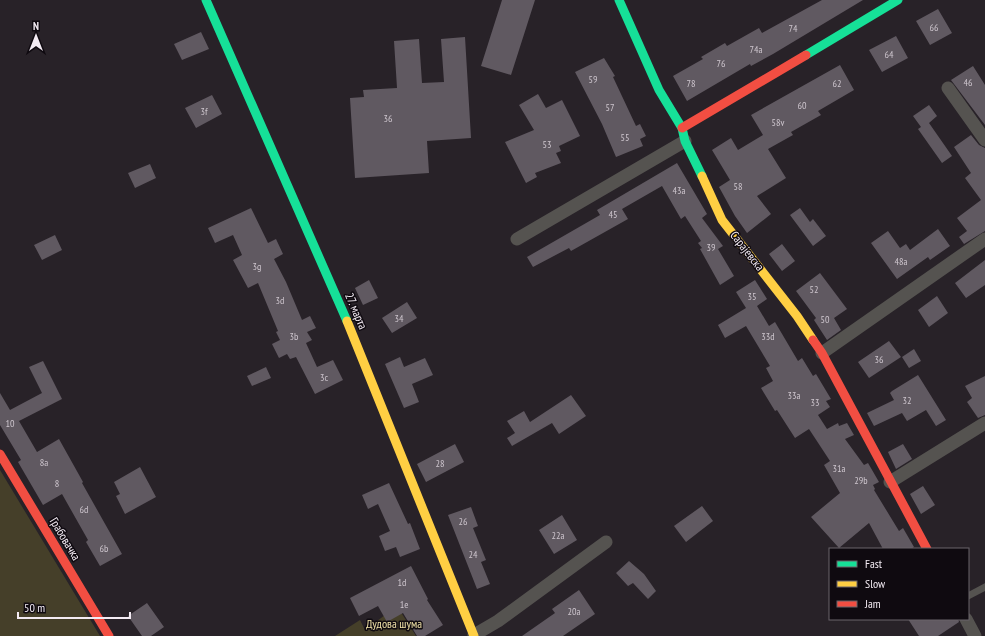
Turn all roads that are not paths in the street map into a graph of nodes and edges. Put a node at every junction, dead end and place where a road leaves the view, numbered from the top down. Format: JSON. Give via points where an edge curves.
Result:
{"nodes":[{"id":1,"x":206,"y":0,"type":"edge"},
{"id":2,"x":619,"y":0,"type":"edge"},
{"id":3,"x":898,"y":0,"type":"edge"},
{"id":4,"x":948,"y":88,"type":"dead end"},
{"id":5,"x":682,"y":128,"type":"junction"},
{"id":6,"x":985,"y":140,"type":"edge"},
{"id":7,"x":685,"y":141,"type":"junction"},
{"id":8,"x":517,"y":239,"type":"dead end"},
{"id":9,"x":985,"y":239,"type":"edge"},
{"id":10,"x":822,"y":353,"type":"junction"},
{"id":11,"x":985,"y":424,"type":"edge"},
{"id":12,"x":0,"y":454,"type":"edge"},
{"id":13,"x":890,"y":482,"type":"junction"},
{"id":14,"x":606,"y":542,"type":"dead end"},
{"id":15,"x":926,"y":548,"type":"edge"},
{"id":16,"x":985,"y":587,"type":"edge"},
{"id":17,"x":969,"y":595,"type":"edge"},
{"id":18,"x":967,"y":620,"type":"edge"},
{"id":19,"x":109,"y":636,"type":"edge"},
{"id":20,"x":474,"y":636,"type":"edge"},
{"id":21,"x":975,"y":636,"type":"edge"}],
"edges":[{"from":1,"to":20,"type":"street","name":"27. марта","via":[[348,322]]},
{"from":2,"to":5,"type":"street","name":"Сарајевска","via":[[659,90]]},
{"from":3,"to":5,"type":"street"},
{"from":4,"to":6,"type":"street"},
{"from":5,"to":7,"type":"street","name":"Сарајевска"},
{"from":7,"to":8,"type":"street"},
{"from":7,"to":10,"type":"street","name":"Сарајевска","via":[[722,220],[797,316]]},
{"from":9,"to":10,"type":"street"},
{"from":10,"to":13,"type":"street","name":"Сарајевска"},
{"from":11,"to":13,"type":"street"},
{"from":12,"to":19,"type":"street","name":"Грабовачка"},
{"from":13,"to":15,"type":"street","name":"Сарајевска"},
{"from":14,"to":20,"type":"street"},
{"from":16,"to":17,"type":"lane"},
{"from":18,"to":21,"type":"street"}]}
